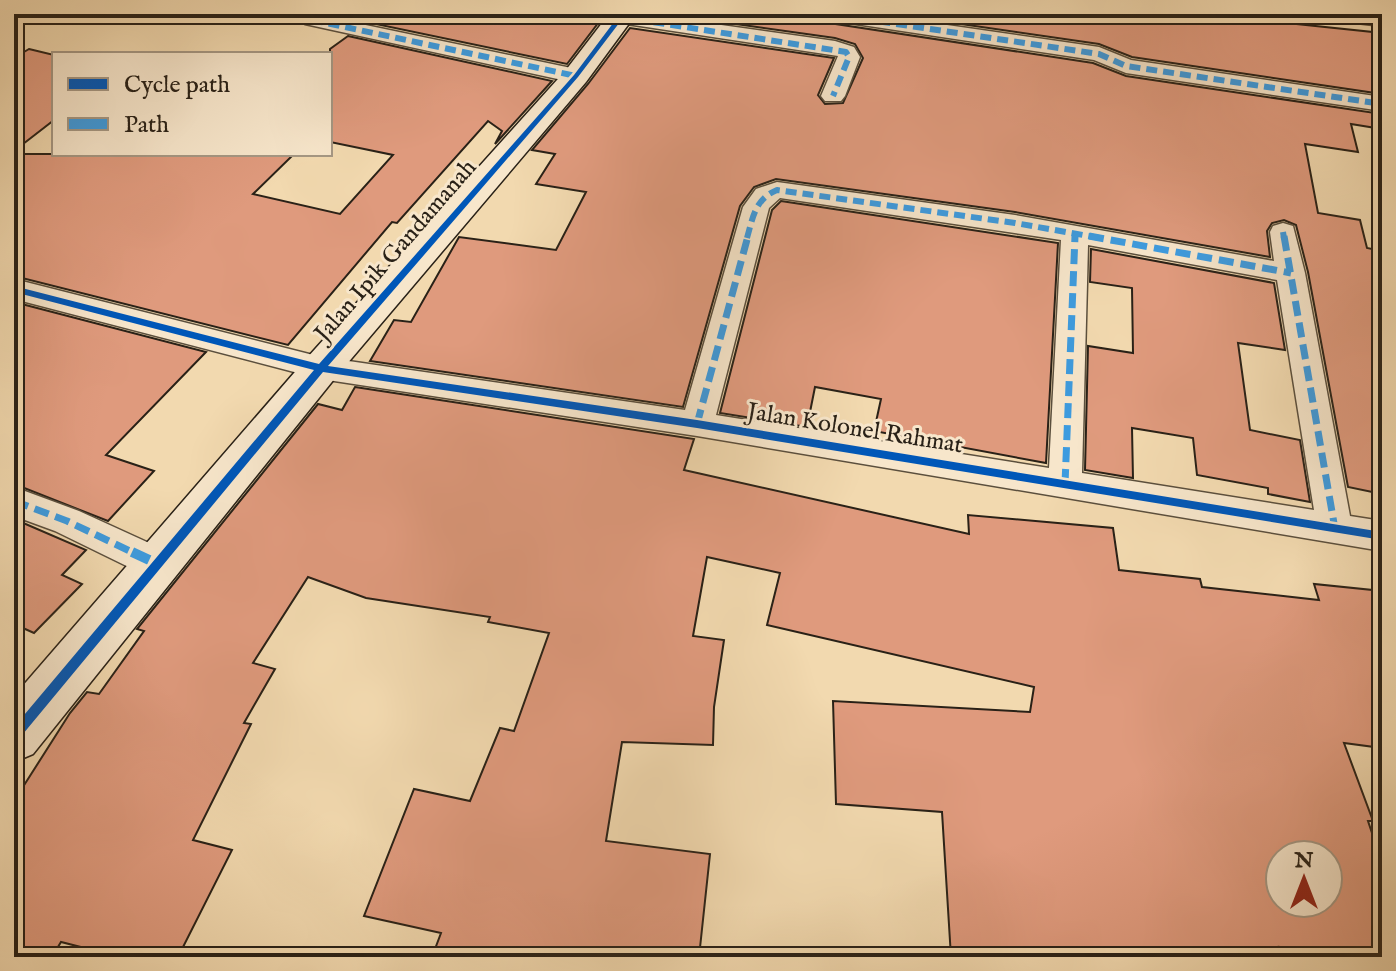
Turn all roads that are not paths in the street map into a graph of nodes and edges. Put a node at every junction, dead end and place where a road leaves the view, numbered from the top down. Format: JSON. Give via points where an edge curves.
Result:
{"nodes":[{"id":1,"x":829,"y":14,"type":"edge"},
{"id":2,"x":1331,"y":14,"type":"edge"},
{"id":3,"x":622,"y":16,"type":"edge"},
{"id":4,"x":312,"y":20,"type":"dead end"},
{"id":5,"x":1382,"y":20,"type":"edge"},
{"id":6,"x":576,"y":76,"type":"junction"},
{"id":7,"x":833,"y":96,"type":"dead end"},
{"id":8,"x":1382,"y":104,"type":"edge"},
{"id":9,"x":1283,"y":232,"type":"dead end"},
{"id":10,"x":1075,"y":236,"type":"junction"},
{"id":11,"x":1291,"y":273,"type":"junction"},
{"id":12,"x":14,"y":289,"type":"edge"},
{"id":13,"x":321,"y":368,"type":"junction"},
{"id":14,"x":697,"y":424,"type":"junction"},
{"id":15,"x":1065,"y":484,"type":"junction"},
{"id":16,"x":14,"y":501,"type":"edge"},
{"id":17,"x":1335,"y":529,"type":"junction"},
{"id":18,"x":1382,"y":536,"type":"edge"},
{"id":19,"x":158,"y":564,"type":"junction"},
{"id":20,"x":14,"y":736,"type":"edge"}],
"edges":[{"from":1,"to":8,"type":"street"},
{"from":2,"to":5,"type":"street"},
{"from":3,"to":6,"type":"street","name":"Jalan Ipik Gandamanah"},
{"from":3,"to":7,"type":"street","via":[[846,52],[849,57]]},
{"from":4,"to":6,"type":"street"},
{"from":6,"to":13,"type":"street","name":"Jalan Ipik Gandamanah"},
{"from":9,"to":11,"type":"street"},
{"from":10,"to":11,"type":"street"},
{"from":10,"to":14,"type":"street","via":[[809,193],[777,190],[765,195],[756,207]]},
{"from":10,"to":15,"type":"street"},
{"from":11,"to":17,"type":"street"},
{"from":12,"to":13,"type":"street","name":"Jalan Kolonel Rahmat"},
{"from":13,"to":14,"type":"street","name":"Jalan Kolonel Rahmat"},
{"from":13,"to":19,"type":"street","name":"Jalan Ipik Gandamanah"},
{"from":14,"to":15,"type":"street","name":"Jalan Kolonel Rahmat"},
{"from":15,"to":17,"type":"street","name":"Jalan Kolonel Rahmat"},
{"from":16,"to":19,"type":"street"},
{"from":17,"to":18,"type":"street","name":"Jalan Kolonel Rahmat"},
{"from":19,"to":20,"type":"street","name":"Jalan Ipik Gandamanah"}]}
